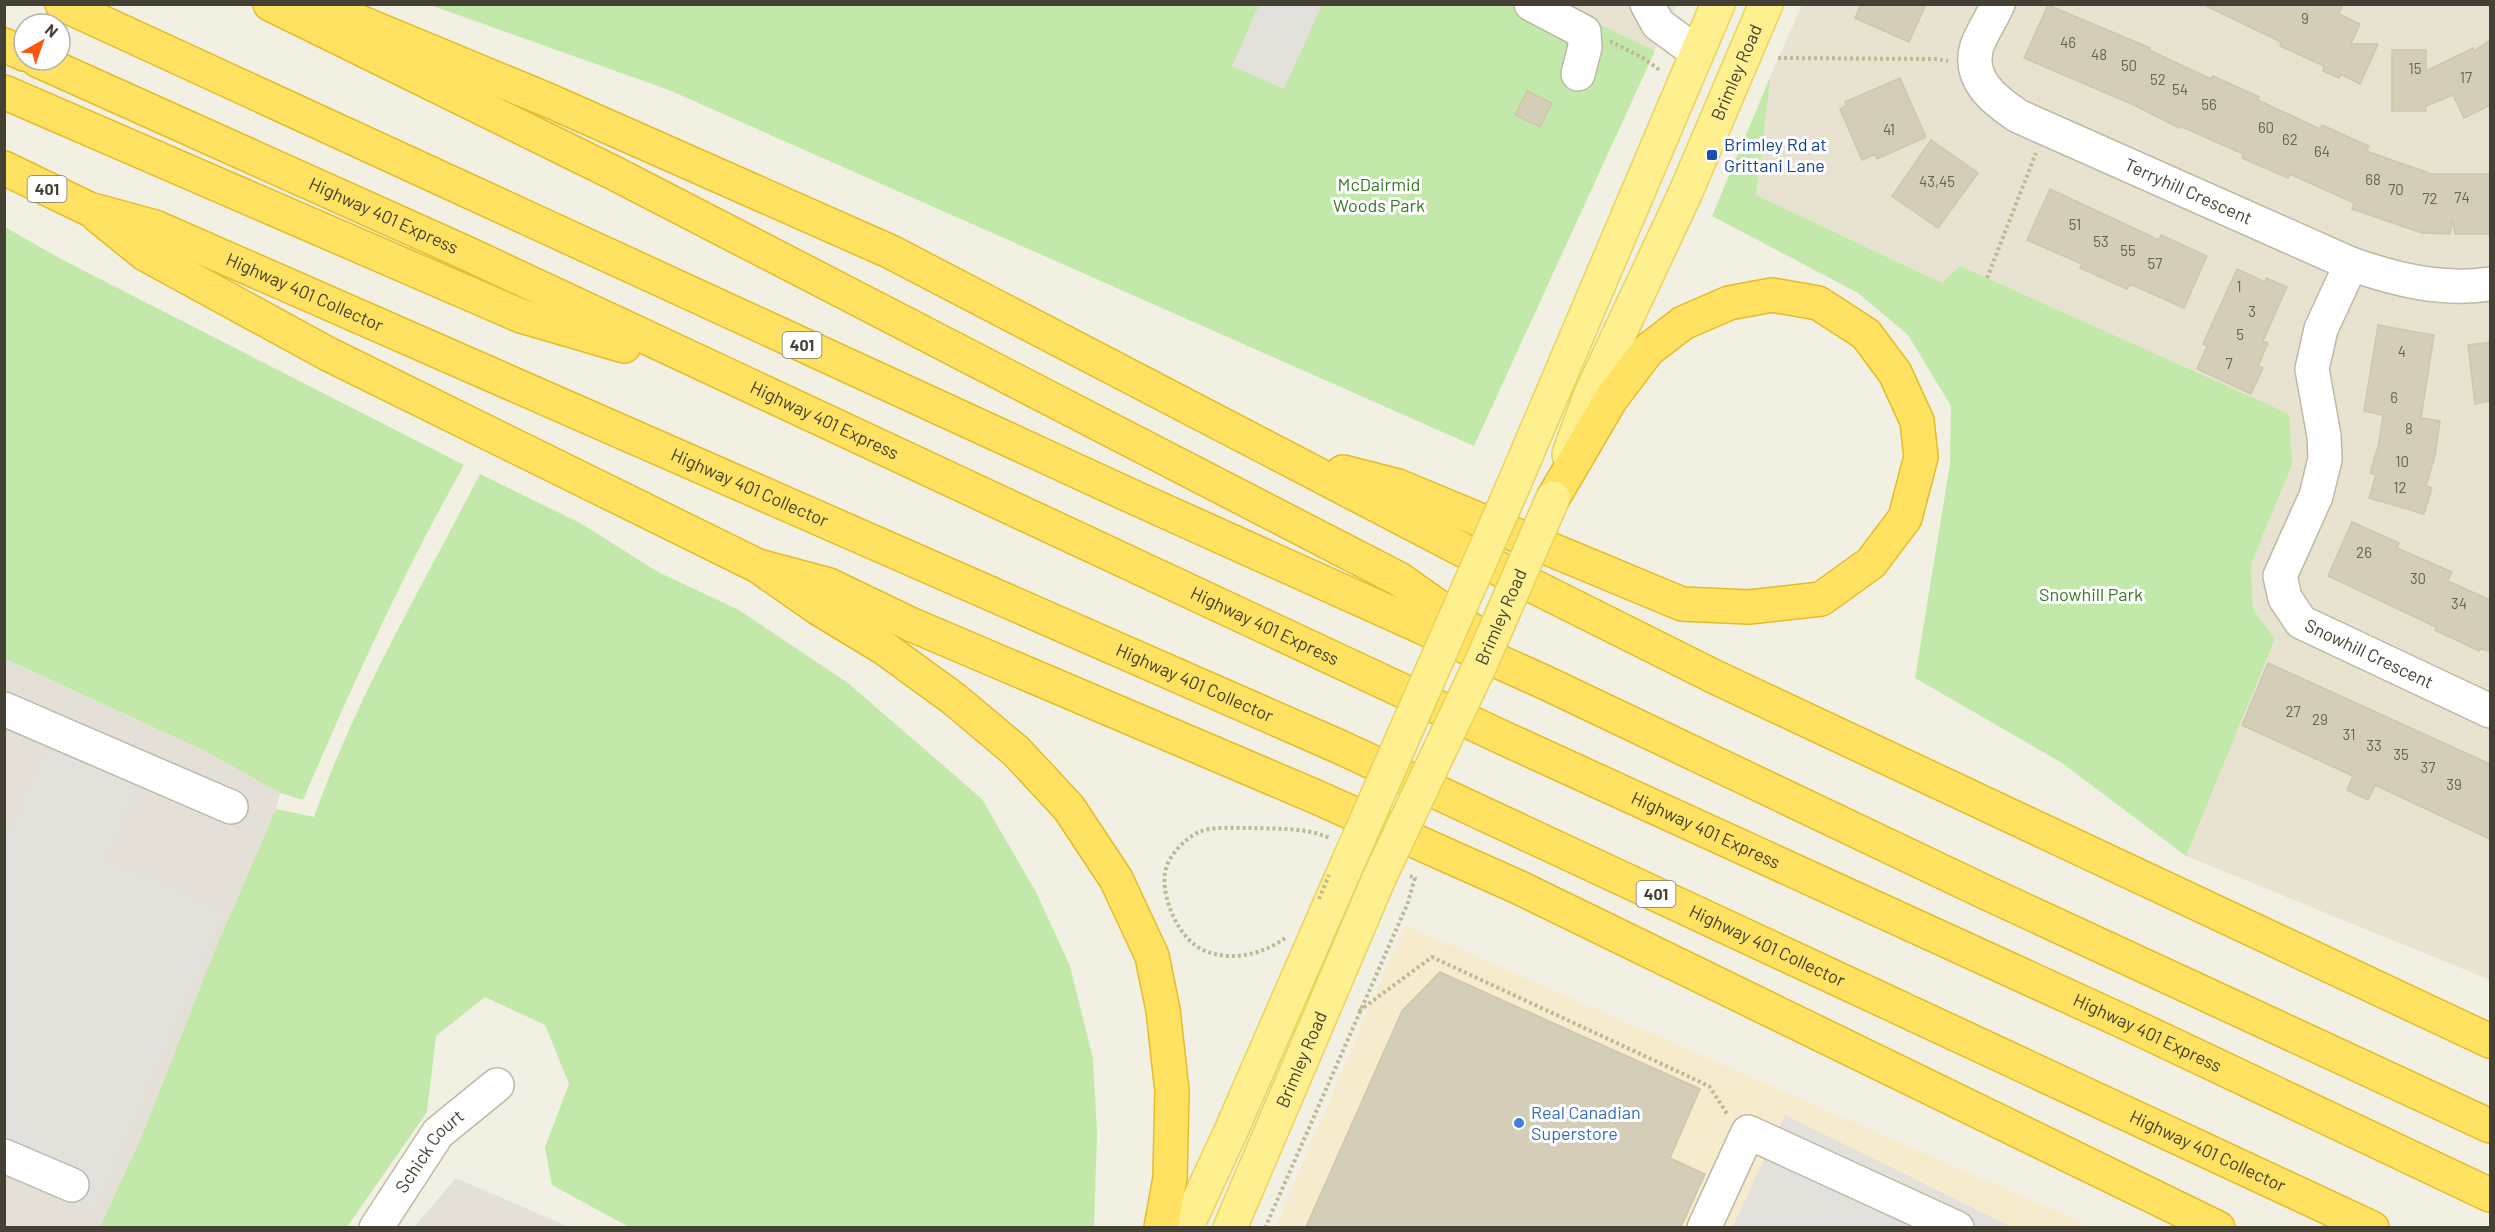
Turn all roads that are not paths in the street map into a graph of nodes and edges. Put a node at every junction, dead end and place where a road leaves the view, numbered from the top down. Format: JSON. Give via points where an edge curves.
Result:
{"nodes":[{"id":1,"x":62,"y":4,"type":"edge"},
{"id":2,"x":270,"y":4,"type":"edge"},
{"id":3,"x":316,"y":4,"type":"edge"},
{"id":4,"x":1531,"y":4,"type":"edge"},
{"id":5,"x":1647,"y":4,"type":"edge"},
{"id":6,"x":1718,"y":4,"type":"edge"},
{"id":7,"x":1766,"y":4,"type":"edge"},
{"id":8,"x":1998,"y":4,"type":"edge"},
{"id":9,"x":1696,"y":52,"type":"junction"},
{"id":10,"x":64,"y":72,"type":"edge"},
{"id":11,"x":1578,"y":74,"type":"dead end"},
{"id":12,"x":4,"y":92,"type":"edge"},
{"id":13,"x":4,"y":168,"type":"edge"},
{"id":14,"x":89,"y":209,"type":"junction"},
{"id":15,"x":2351,"y":264,"type":"junction"},
{"id":16,"x":2490,"y":284,"type":"edge"},
{"id":17,"x":720,"y":374,"type":"junction"},
{"id":18,"x":1289,"y":458,"type":"junction"},
{"id":19,"x":1553,"y":498,"type":"junction"},
{"id":20,"x":758,"y":566,"type":"junction"},
{"id":21,"x":1544,"y":682,"type":"junction"},
{"id":22,"x":4,"y":709,"type":"edge"},
{"id":23,"x":2490,"y":711,"type":"edge"},
{"id":24,"x":231,"y":807,"type":"dead end"},
{"id":25,"x":2490,"y":1039,"type":"edge"},
{"id":26,"x":497,"y":1085,"type":"dead end"},
{"id":27,"x":2490,"y":1126,"type":"edge"},
{"id":28,"x":4,"y":1156,"type":"edge"},
{"id":29,"x":72,"y":1185,"type":"dead end"},
{"id":30,"x":2490,"y":1195,"type":"edge"},
{"id":31,"x":2364,"y":1225,"type":"edge"},
{"id":32,"x":376,"y":1227,"type":"edge"},
{"id":33,"x":1161,"y":1227,"type":"edge"},
{"id":34,"x":1186,"y":1227,"type":"edge"},
{"id":35,"x":1230,"y":1227,"type":"edge"},
{"id":36,"x":1704,"y":1227,"type":"edge"},
{"id":37,"x":1957,"y":1227,"type":"edge"},
{"id":38,"x":2218,"y":1227,"type":"edge"}],
"edges":[{"from":1,"to":21,"type":"highway","number":"401"},
{"from":2,"to":21,"type":"highway","via":[[614,173],[1399,579]]},
{"from":3,"to":18,"type":"highway","via":[[550,101],[891,252]]},
{"from":4,"to":11,"type":"street","via":[[1584,32],[1586,47]]},
{"from":5,"to":9,"type":"street","via":[[1658,24]]},
{"from":6,"to":9,"type":"main road","name":"Brimley Road"},
{"from":7,"to":19,"type":"main road","name":"Brimley Road","via":[[1685,194],[1590,396]]},
{"from":8,"to":15,"type":"street","name":"Terryhill Crescent","via":[[1977,45],[1974,64],[1987,93],[2018,116]]},
{"from":9,"to":34,"type":"main road","name":"Brimley Road","bridge":true,"via":[[1514,484]]},
{"from":10,"to":17,"type":"highway","name":"Highway 401 Express","via":[[465,253]]},
{"from":12,"to":17,"type":"highway","via":[[521,316]]},
{"from":13,"to":14,"type":"highway","name":"Highway 401 Collector","number":"401"},
{"from":14,"to":20,"type":"highway","via":[[144,254],[328,354]]},
{"from":14,"to":31,"type":"highway","name":"Highway 401 Collector","number":"401","via":[[155,227],[1340,747]]},
{"from":15,"to":16,"type":"street","name":"Terryhill Crescent","via":[[2396,279],[2458,287]]},
{"from":15,"to":23,"type":"street","name":"Snowhill Crescent","via":[[2321,329],[2312,369],[2325,459],[2316,496],[2280,576],[2285,598],[2301,622]]},
{"from":17,"to":30,"type":"highway","name":"Highway 401 Express","via":[[2120,1020]]},
{"from":18,"to":19,"type":"highway","via":[[1398,486],[1682,604],[1749,607],[1821,599],[1871,563],[1905,518],[1920,457],[1917,421],[1895,373],[1866,334],[1818,303],[1772,295],[1729,303],[1683,323],[1648,350],[1611,399]]},
{"from":18,"to":25,"type":"highway","via":[[1717,678]]},
{"from":19,"to":35,"type":"main road","name":"Brimley Road","bridge":true,"via":[[1482,661],[1380,876]]},
{"from":20,"to":33,"type":"highway","via":[[884,648],[954,699],[1016,752],[1069,808],[1116,879],[1152,956],[1163,1010],[1172,1091],[1170,1178]]},
{"from":20,"to":38,"type":"highway","via":[[829,585],[910,624],[1518,887]]},
{"from":21,"to":27,"type":"highway","number":"401"},
{"from":22,"to":24,"type":"street"},
{"from":26,"to":32,"type":"street","name":"Schick Court","via":[[438,1133]]},
{"from":28,"to":29,"type":"street"},
{"from":36,"to":37,"type":"street","via":[[1748,1132]]}]}
